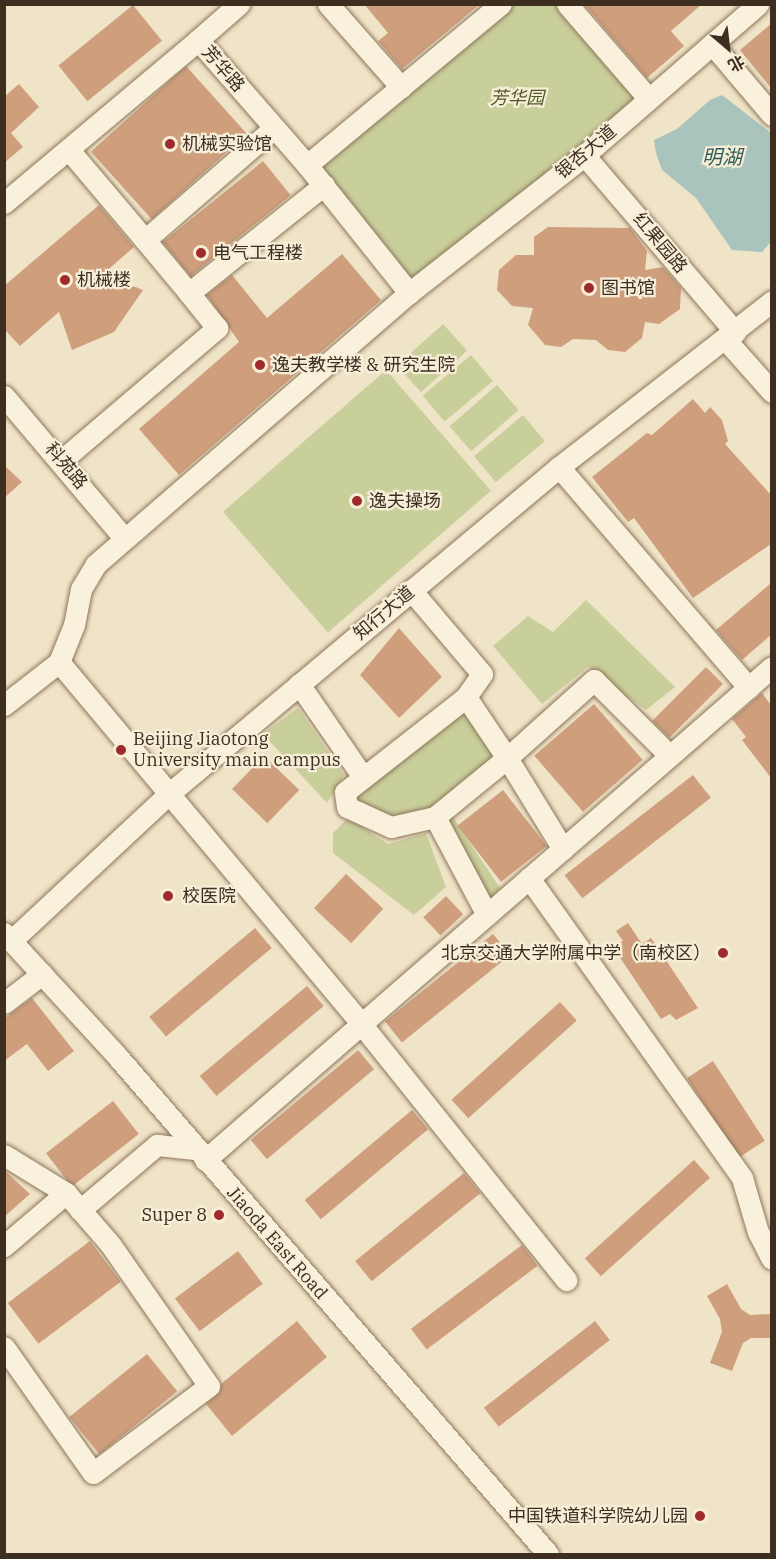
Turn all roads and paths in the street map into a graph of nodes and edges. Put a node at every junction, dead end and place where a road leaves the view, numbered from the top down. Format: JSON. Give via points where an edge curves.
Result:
{"nodes":[{"id":1,"x":239,"y":4,"type":"edge"},
{"id":2,"x":327,"y":4,"type":"edge"},
{"id":3,"x":501,"y":4,"type":"edge"},
{"id":4,"x":567,"y":4,"type":"edge"},
{"id":5,"x":758,"y":4,"type":"edge"},
{"id":6,"x":198,"y":40,"type":"junction"},
{"id":7,"x":712,"y":44,"type":"junction"},
{"id":8,"x":401,"y":87,"type":"junction"},
{"id":9,"x":649,"y":99,"type":"junction"},
{"id":10,"x":771,"y":115,"type":"edge"},
{"id":11,"x":274,"y":128,"type":"junction"},
{"id":12,"x":69,"y":150,"type":"junction"},
{"id":13,"x":584,"y":155,"type":"junction"},
{"id":14,"x":307,"y":165,"type":"junction"},
{"id":15,"x":324,"y":185,"type":"junction"},
{"id":16,"x":4,"y":203,"type":"edge"},
{"id":17,"x":145,"y":240,"type":"junction"},
{"id":18,"x":189,"y":293,"type":"junction"},
{"id":19,"x":409,"y":293,"type":"junction"},
{"id":20,"x":771,"y":301,"type":"edge"},
{"id":21,"x":730,"y":336,"type":"junction"},
{"id":22,"x":771,"y":392,"type":"edge"},
{"id":23,"x":4,"y":396,"type":"edge"},
{"id":24,"x":62,"y":460,"type":"junction"},
{"id":25,"x":559,"y":467,"type":"junction"},
{"id":26,"x":125,"y":539,"type":"junction"},
{"id":27,"x":411,"y":590,"type":"junction"},
{"id":28,"x":59,"y":662,"type":"junction"},
{"id":29,"x":771,"y":667,"type":"edge"},
{"id":30,"x":299,"y":684,"type":"junction"},
{"id":31,"x":749,"y":688,"type":"junction"},
{"id":32,"x":466,"y":697,"type":"junction"},
{"id":33,"x":4,"y":705,"type":"edge"},
{"id":34,"x":670,"y":756,"type":"junction"},
{"id":35,"x":507,"y":758,"type":"junction"},
{"id":36,"x":363,"y":777,"type":"junction"},
{"id":37,"x":171,"y":792,"type":"junction"},
{"id":38,"x":435,"y":817,"type":"junction"},
{"id":39,"x":563,"y":849,"type":"junction"},
{"id":40,"x":529,"y":878,"type":"junction"},
{"id":41,"x":487,"y":915,"type":"junction"},
{"id":42,"x":8,"y":937,"type":"edge"},
{"id":43,"x":42,"y":974,"type":"junction"},
{"id":44,"x":4,"y":1003,"type":"edge"},
{"id":45,"x":362,"y":1025,"type":"junction"},
{"id":46,"x":200,"y":1154,"type":"junction"},
{"id":47,"x":4,"y":1155,"type":"edge"},
{"id":48,"x":66,"y":1193,"type":"junction"},
{"id":49,"x":80,"y":1210,"type":"junction"},
{"id":50,"x":4,"y":1246,"type":"edge"},
{"id":51,"x":771,"y":1259,"type":"edge"},
{"id":52,"x":566,"y":1280,"type":"dead end"},
{"id":53,"x":4,"y":1347,"type":"edge"},
{"id":54,"x":548,"y":1554,"type":"edge"}],
"edges":[{"from":1,"to":6,"type":"street"},
{"from":2,"to":8,"type":"street"},
{"from":3,"to":8,"type":"street"},
{"from":4,"to":9,"type":"street"},
{"from":5,"to":7,"type":"street","name":"银杏大道"},
{"from":6,"to":11,"type":"street","name":"芳华路"},
{"from":6,"to":12,"type":"street","name":"芳华路"},
{"from":7,"to":9,"type":"street","name":"银杏大道"},
{"from":7,"to":10,"type":"street"},
{"from":8,"to":14,"type":"street"},
{"from":9,"to":13,"type":"street","name":"银杏大道"},
{"from":11,"to":14,"type":"street","name":"芳华路"},
{"from":11,"to":17,"type":"street"},
{"from":12,"to":16,"type":"street","name":"芳华路"},
{"from":12,"to":17,"type":"street"},
{"from":13,"to":19,"type":"street","name":"银杏大道"},
{"from":13,"to":21,"type":"street","name":"红果园路"},
{"from":14,"to":15,"type":"street","name":"芳华路"},
{"from":15,"to":18,"type":"street"},
{"from":15,"to":19,"type":"street","name":"芳华路"},
{"from":17,"to":18,"type":"street"},
{"from":18,"to":24,"type":"street","via":[[217,328]]},
{"from":19,"to":26,"type":"street","name":"银杏大道"},
{"from":20,"to":21,"type":"street","name":"知行大道"},
{"from":21,"to":22,"type":"street","name":"红果园路"},
{"from":21,"to":25,"type":"street","name":"知行大道"},
{"from":23,"to":24,"type":"street","name":"科苑路"},
{"from":24,"to":26,"type":"street","name":"科苑路"},
{"from":25,"to":27,"type":"street","name":"知行大道"},
{"from":25,"to":31,"type":"street"},
{"from":26,"to":28,"type":"street","name":"银杏大道","via":[[96,564],[81,589],[74,625]]},
{"from":27,"to":30,"type":"street","name":"知行大道"},
{"from":27,"to":32,"type":"street","via":[[482,674]]},
{"from":28,"to":33,"type":"street"},
{"from":28,"to":37,"type":"street"},
{"from":29,"to":31,"type":"street"},
{"from":30,"to":36,"type":"street"},
{"from":30,"to":37,"type":"street","name":"知行大道"},
{"from":31,"to":34,"type":"street"},
{"from":32,"to":35,"type":"street"},
{"from":32,"to":36,"type":"street"},
{"from":34,"to":35,"type":"street","via":[[594,680]]},
{"from":34,"to":39,"type":"street"},
{"from":35,"to":38,"type":"street"},
{"from":35,"to":39,"type":"street"},
{"from":36,"to":38,"type":"street","via":[[345,792],[347,807],[391,827]]},
{"from":37,"to":42,"type":"street","name":"知行大道"},
{"from":37,"to":45,"type":"street"},
{"from":38,"to":41,"type":"street"},
{"from":39,"to":40,"type":"street"},
{"from":40,"to":41,"type":"street"},
{"from":40,"to":51,"type":"street","via":[[742,1178],[758,1232]]},
{"from":41,"to":45,"type":"street"},
{"from":42,"to":43,"type":"street","name":"Jiaoda East Road"},
{"from":43,"to":44,"type":"street"},
{"from":43,"to":46,"type":"street","name":"Jiaoda East Road"},
{"from":45,"to":46,"type":"street"},
{"from":45,"to":52,"type":"street"},
{"from":46,"to":49,"type":"street","via":[[157,1145]]},
{"from":46,"to":54,"type":"street","name":"Jiaoda East Road"},
{"from":47,"to":48,"type":"street"},
{"from":48,"to":49,"type":"street"},
{"from":48,"to":50,"type":"street"},
{"from":49,"to":53,"type":"street","via":[[110,1244],[209,1386],[93,1473]]}]}
